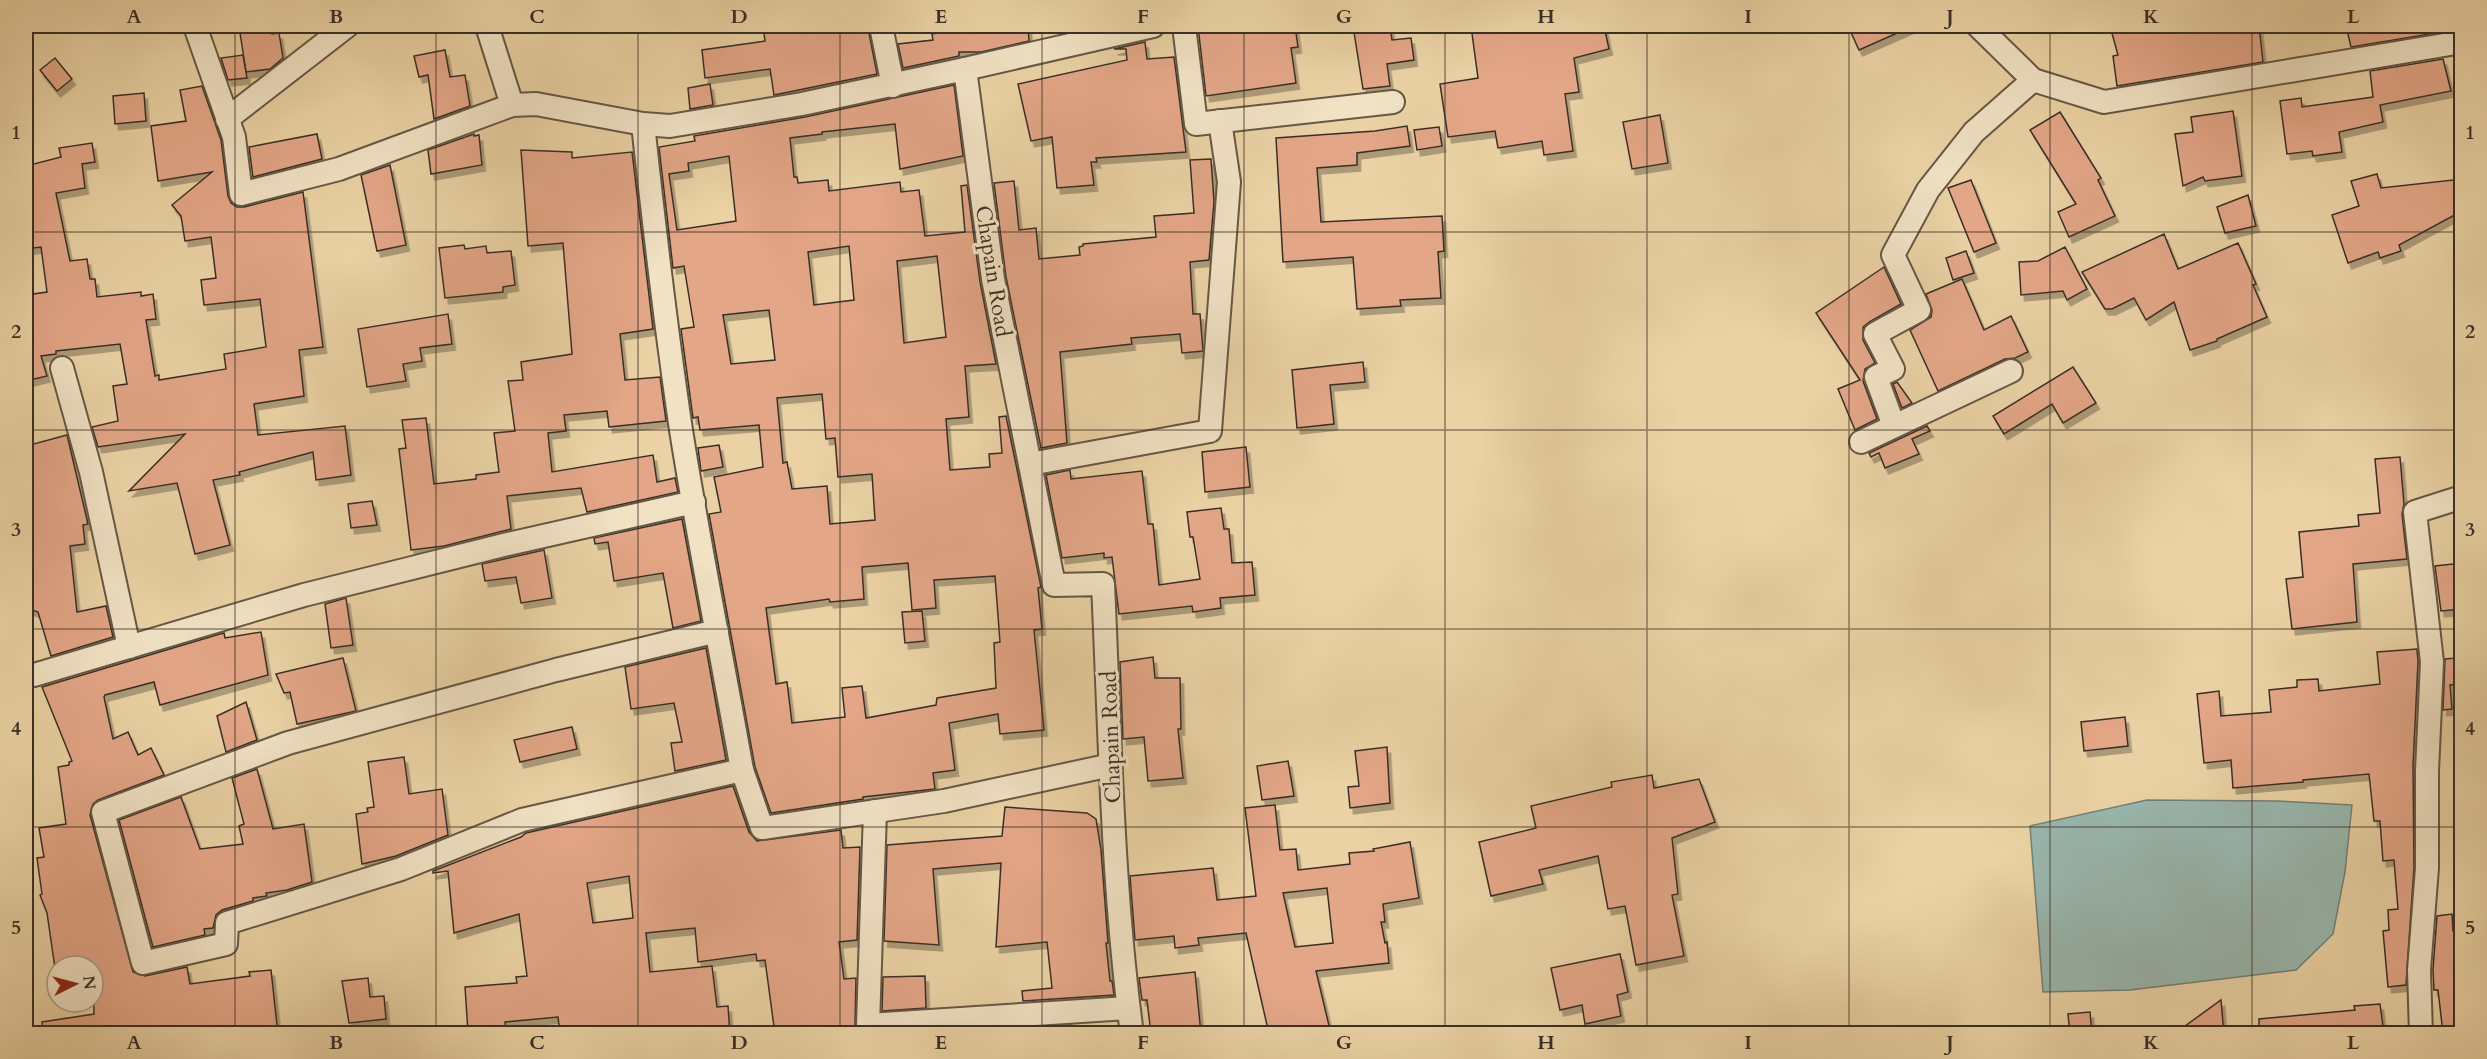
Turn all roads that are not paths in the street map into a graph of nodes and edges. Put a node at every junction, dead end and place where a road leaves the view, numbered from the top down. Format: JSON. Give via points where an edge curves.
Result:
{"nodes":[{"id":1,"x":195,"y":26,"type":"edge"},
{"id":2,"x":347,"y":26,"type":"edge"},
{"id":3,"x":487,"y":26,"type":"edge"},
{"id":4,"x":881,"y":26,"type":"edge"},
{"id":5,"x":1153,"y":26,"type":"edge"},
{"id":6,"x":1184,"y":26,"type":"edge"},
{"id":7,"x":1978,"y":26,"type":"edge"},
{"id":8,"x":2462,"y":42,"type":"edge"},
{"id":9,"x":965,"y":69,"type":"junction"},
{"id":10,"x":2033,"y":80,"type":"junction"},
{"id":11,"x":893,"y":86,"type":"junction"},
{"id":12,"x":1393,"y":102,"type":"dead end"},
{"id":13,"x":512,"y":105,"type":"junction"},
{"id":14,"x":227,"y":119,"type":"junction"},
{"id":15,"x":1220,"y":121,"type":"junction"},
{"id":16,"x":643,"y":124,"type":"junction"},
{"id":17,"x":62,"y":368,"type":"dead end"},
{"id":18,"x":2010,"y":371,"type":"dead end"},
{"id":19,"x":1894,"y":426,"type":"junction"},
{"id":20,"x":1861,"y":442,"type":"dead end"},
{"id":21,"x":1030,"y":464,"type":"junction"},
{"id":22,"x":2462,"y":497,"type":"edge"},
{"id":23,"x":694,"y":501,"type":"junction"},
{"id":24,"x":717,"y":631,"type":"junction"},
{"id":25,"x":129,"y":647,"type":"junction"},
{"id":26,"x":34,"y":675,"type":"dead end"},
{"id":27,"x":1111,"y":765,"type":"junction"},
{"id":28,"x":742,"y":770,"type":"junction"},
{"id":29,"x":875,"y":811,"type":"junction"},
{"id":30,"x":1128,"y":1008,"type":"junction"},
{"id":31,"x":868,"y":1029,"type":"edge"},
{"id":32,"x":1132,"y":1034,"type":"edge"},
{"id":33,"x":2421,"y":1034,"type":"edge"}],
"edges":[{"from":1,"to":14,"type":"street"},
{"from":2,"to":14,"type":"street"},
{"from":3,"to":13,"type":"street"},
{"from":4,"to":11,"type":"street"},
{"from":5,"to":9,"type":"street"},
{"from":6,"to":15,"type":"street","via":[[1196,124]]},
{"from":7,"to":10,"type":"street"},
{"from":8,"to":10,"type":"street","via":[[2104,102]]},
{"from":9,"to":11,"type":"street"},
{"from":9,"to":21,"type":"street","name":"Chapain Road","via":[[993,279]]},
{"from":10,"to":19,"type":"street","via":[[1974,132],[1928,189],[1893,255],[1919,310],[1875,334],[1893,369],[1876,377]]},
{"from":11,"to":16,"type":"street","via":[[670,126]]},
{"from":12,"to":15,"type":"street"},
{"from":13,"to":14,"type":"street","via":[[339,169],[241,194],[234,137]]},
{"from":13,"to":16,"type":"street","via":[[536,104]]},
{"from":15,"to":21,"type":"street","via":[[1228,182],[1210,431]]},
{"from":16,"to":23,"type":"street","via":[[660,279]]},
{"from":17,"to":25,"type":"street","via":[[91,472]]},
{"from":18,"to":19,"type":"street"},
{"from":19,"to":20,"type":"street"},
{"from":21,"to":27,"type":"street","name":"Chapain Road","via":[[1054,585],[1103,584]]},
{"from":22,"to":33,"type":"street","via":[[2415,512],[2432,662]]},
{"from":23,"to":24,"type":"street"},
{"from":23,"to":25,"type":"street","via":[[316,592]]},
{"from":24,"to":28,"type":"street"},
{"from":24,"to":28,"type":"street","via":[[288,743],[103,812],[143,963],[226,944],[227,923],[401,869],[522,820]]},
{"from":25,"to":26,"type":"street"},
{"from":27,"to":29,"type":"street","via":[[944,801]]},
{"from":27,"to":30,"type":"street","name":"Chapain Road"},
{"from":28,"to":29,"type":"street","via":[[762,828]]},
{"from":29,"to":31,"type":"street"},
{"from":30,"to":31,"type":"street"},
{"from":30,"to":32,"type":"street","name":"Chapain Road"}]}
